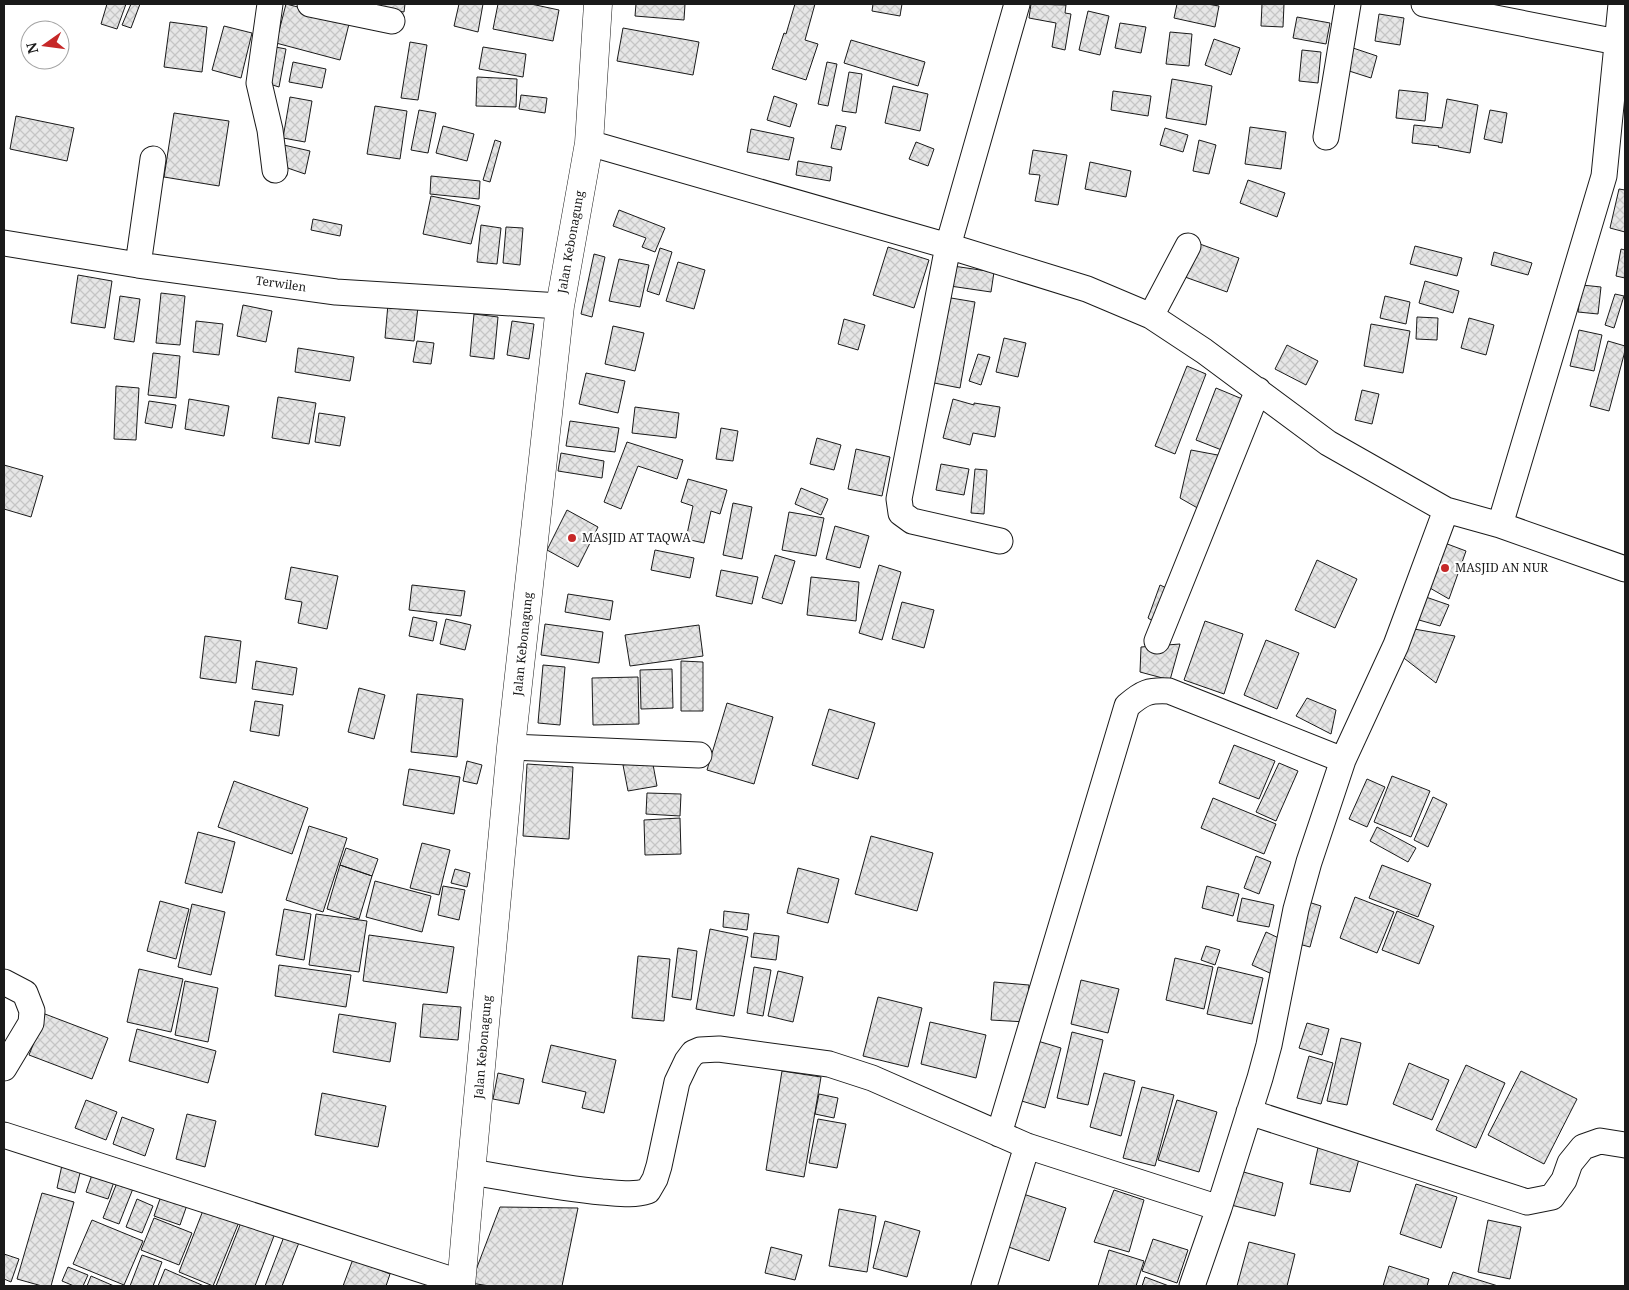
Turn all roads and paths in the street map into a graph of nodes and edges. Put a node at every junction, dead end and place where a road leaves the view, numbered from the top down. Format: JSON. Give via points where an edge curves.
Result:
{"nodes":[{"id":1,"x":270,"y":4,"type":"edge"},
{"id":2,"x":310,"y":4,"type":"edge"},
{"id":3,"x":598,"y":4,"type":"edge"},
{"id":4,"x":1016,"y":4,"type":"edge"},
{"id":5,"x":1348,"y":4,"type":"edge"},
{"id":6,"x":1424,"y":4,"type":"edge"},
{"id":7,"x":1621,"y":4,"type":"edge"},
{"id":8,"x":392,"y":21,"type":"dead end"},
{"id":9,"x":1617,"y":42,"type":"junction"},
{"id":10,"x":1326,"y":137,"type":"dead end"},
{"id":11,"x":589,"y":143,"type":"junction"},
{"id":12,"x":153,"y":159,"type":"dead end"},
{"id":13,"x":275,"y":170,"type":"dead end"},
{"id":14,"x":1615,"y":179,"type":"edge"},
{"id":15,"x":4,"y":242,"type":"edge"},
{"id":16,"x":948,"y":246,"type":"junction"},
{"id":17,"x":1188,"y":246,"type":"dead end"},
{"id":18,"x":138,"y":265,"type":"junction"},
{"id":19,"x":560,"y":306,"type":"junction"},
{"id":20,"x":1151,"y":316,"type":"junction"},
{"id":21,"x":1258,"y":390,"type":"junction"},
{"id":22,"x":1446,"y":510,"type":"junction"},
{"id":23,"x":1500,"y":525,"type":"junction"},
{"id":24,"x":1000,"y":540,"type":"dead end"},
{"id":25,"x":1625,"y":570,"type":"edge"},
{"id":26,"x":1157,"y":641,"type":"dead end"},
{"id":27,"x":511,"y":747,"type":"junction"},
{"id":28,"x":700,"y":755,"type":"dead end"},
{"id":29,"x":1343,"y":760,"type":"junction"},
{"id":30,"x":4,"y":982,"type":"edge"},
{"id":31,"x":4,"y":1068,"type":"edge"},
{"id":32,"x":1249,"y":1112,"type":"junction"},
{"id":33,"x":4,"y":1134,"type":"edge"},
{"id":34,"x":999,"y":1134,"type":"junction"},
{"id":35,"x":1625,"y":1145,"type":"edge"},
{"id":36,"x":1027,"y":1146,"type":"junction"},
{"id":37,"x":471,"y":1172,"type":"junction"},
{"id":38,"x":1220,"y":1208,"type":"junction"},
{"id":39,"x":462,"y":1284,"type":"edge"},
{"id":40,"x":984,"y":1286,"type":"edge"},
{"id":41,"x":1192,"y":1286,"type":"edge"}],
"edges":[{"from":1,"to":13,"type":"street","via":[[259,83]]},
{"from":2,"to":8,"type":"street"},
{"from":3,"to":11,"type":"main road","name":"Jalan Kebonagung"},
{"from":4,"to":16,"type":"street"},
{"from":5,"to":10,"type":"street"},
{"from":6,"to":9,"type":"street"},
{"from":7,"to":9,"type":"street"},
{"from":9,"to":14,"type":"street"},
{"from":11,"to":16,"type":"street"},
{"from":11,"to":19,"type":"main road","name":"Jalan Kebonagung"},
{"from":12,"to":18,"type":"street"},
{"from":14,"to":23,"type":"street"},
{"from":15,"to":18,"type":"street","name":"Terwilen"},
{"from":16,"to":20,"type":"street","via":[[1087,290]]},
{"from":16,"to":24,"type":"street","via":[[899,506],[901,513],[912,521]]},
{"from":17,"to":20,"type":"street"},
{"from":18,"to":19,"type":"street","name":"Terwilen","via":[[336,292]]},
{"from":19,"to":27,"type":"main road","name":"Jalan Kebonagung"},
{"from":20,"to":21,"type":"street"},
{"from":21,"to":22,"type":"street","via":[[1328,443]]},
{"from":21,"to":26,"type":"street"},
{"from":22,"to":23,"type":"street"},
{"from":22,"to":29,"type":"street","via":[[1396,645]]},
{"from":23,"to":25,"type":"street"},
{"from":27,"to":28,"type":"street"},
{"from":27,"to":37,"type":"main road","name":"Jalan Kebonagung"},
{"from":29,"to":32,"type":"street","via":[[1296,909],[1269,1045]]},
{"from":29,"to":34,"type":"street","via":[[1169,691],[1153,690],[1138,696],[1127,706]]},
{"from":30,"to":31,"type":"street","via":[[25,993],[32,1011],[31,1023]]},
{"from":32,"to":35,"type":"street","via":[[1527,1202],[1552,1197],[1564,1180],[1570,1163],[1583,1147],[1600,1141]]},
{"from":32,"to":38,"type":"street"},
{"from":33,"to":39,"type":"street"},
{"from":34,"to":36,"type":"street"},
{"from":34,"to":37,"type":"street","via":[[872,1078],[829,1064],[706,1049],[692,1053],[681,1074],[659,1166],[648,1191],[624,1194],[576,1190]]},
{"from":36,"to":38,"type":"street"},
{"from":36,"to":40,"type":"street"},
{"from":37,"to":39,"type":"main road","name":"Jalan Kebonagung"},
{"from":38,"to":41,"type":"street"}]}
